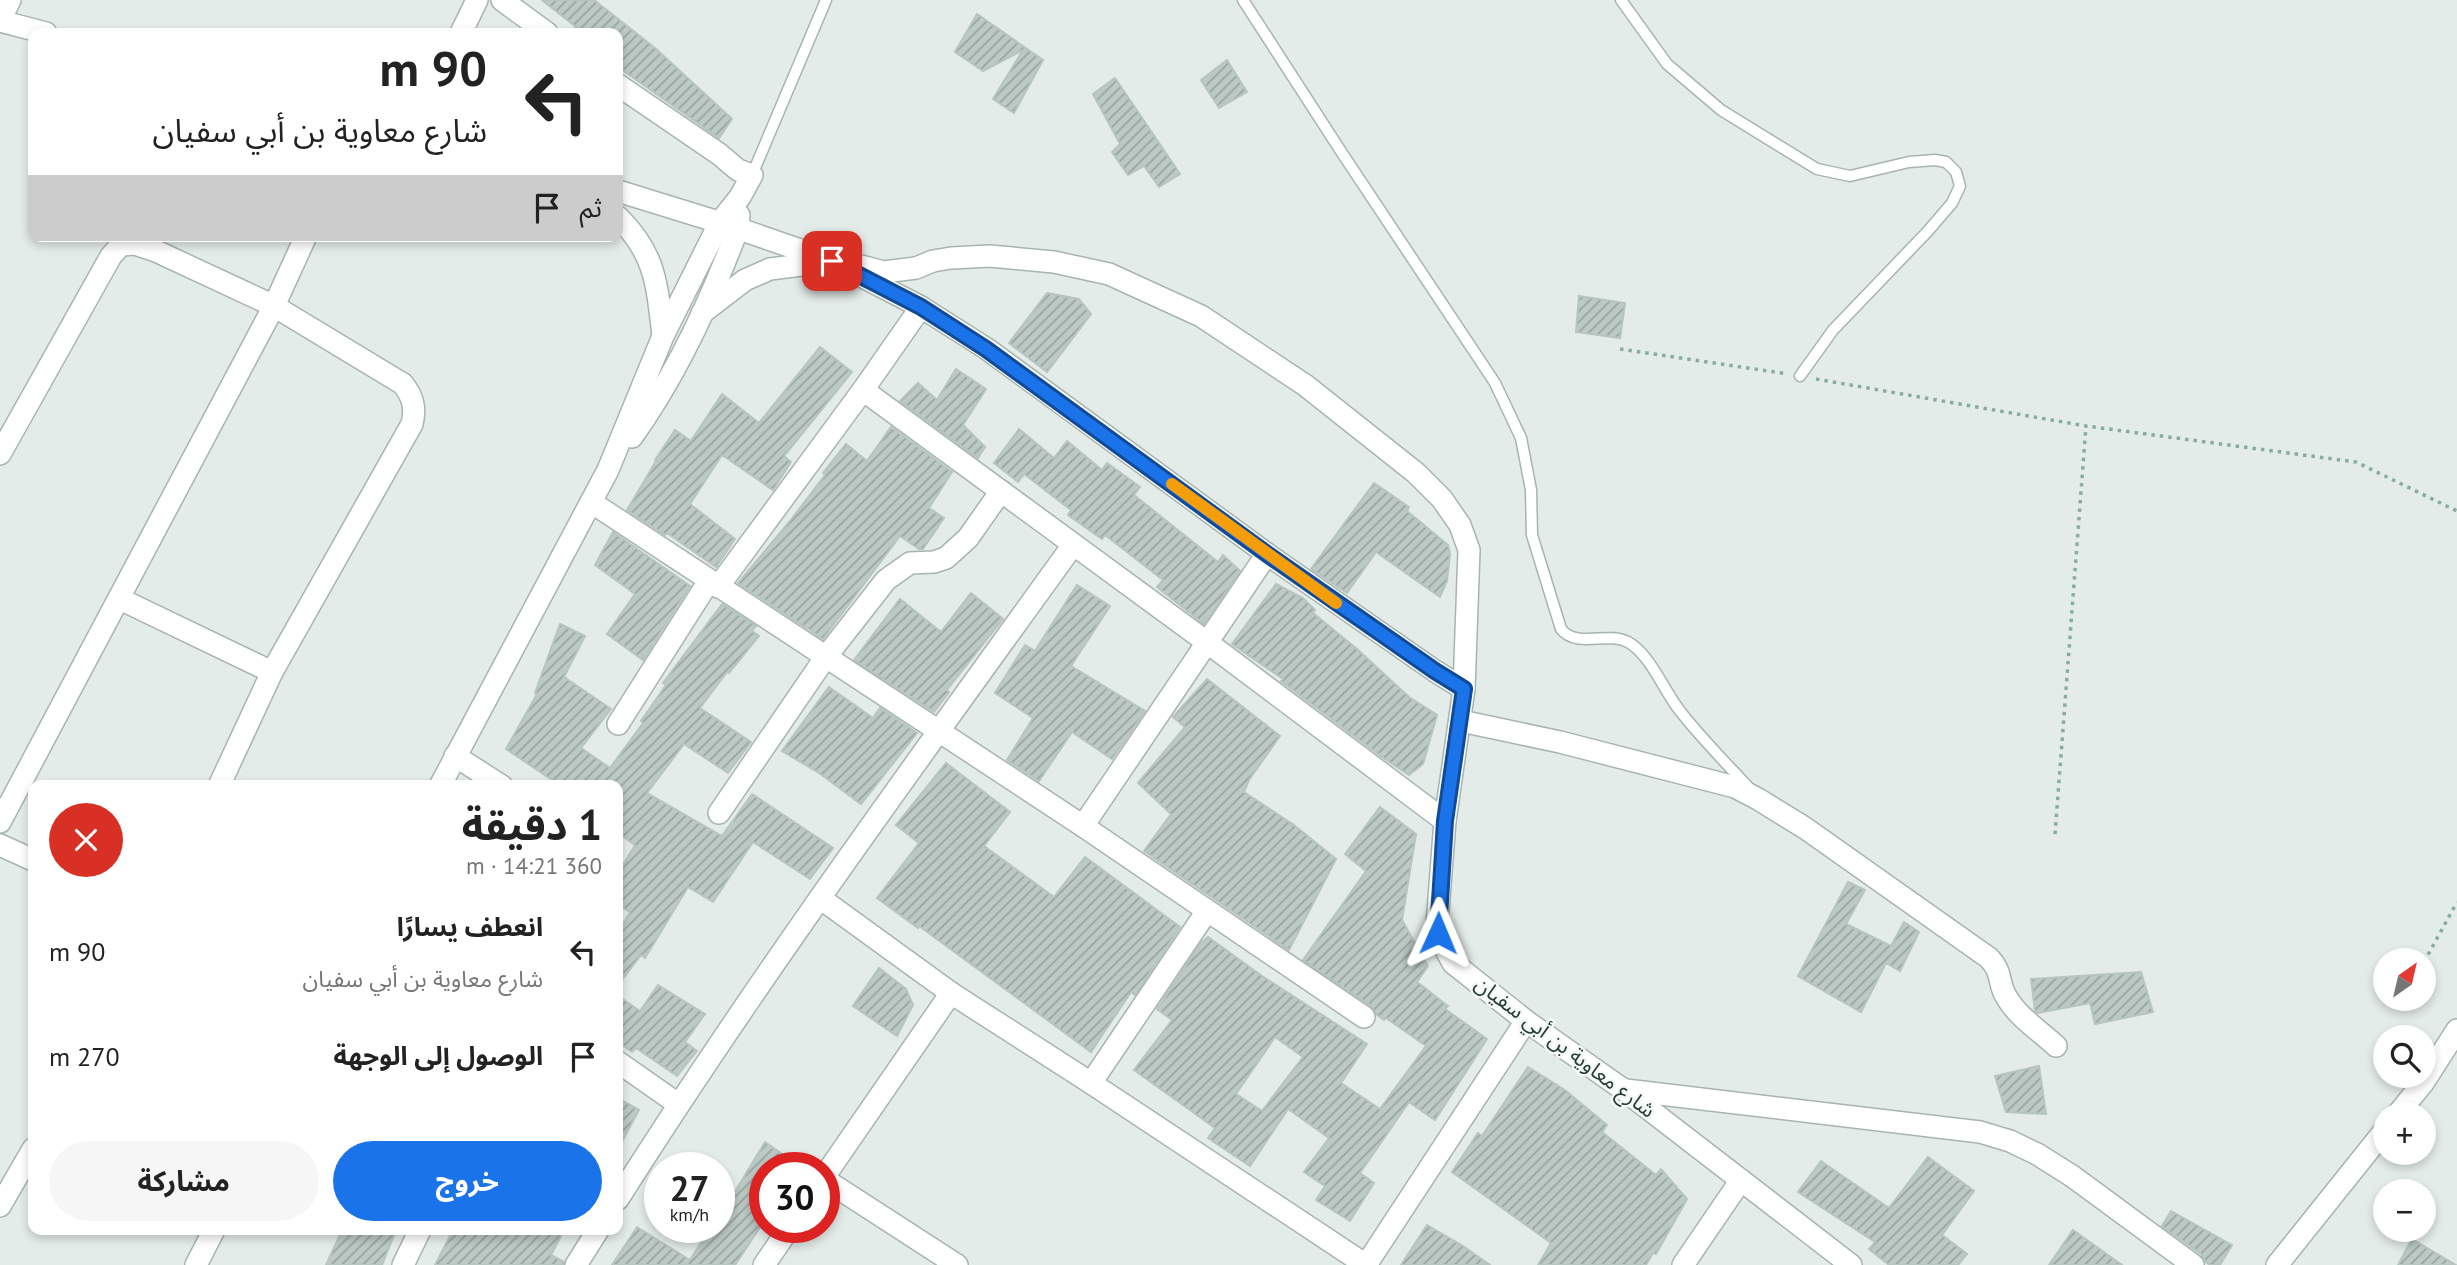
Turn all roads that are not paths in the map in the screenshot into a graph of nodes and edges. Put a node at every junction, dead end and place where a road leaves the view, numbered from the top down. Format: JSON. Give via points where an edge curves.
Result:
{"nodes":[{"id":1,"x":10,"y":0,"type":"edge"},
{"id":2,"x":477,"y":0,"type":"edge"},
{"id":3,"x":502,"y":0,"type":"edge"},
{"id":4,"x":825,"y":0,"type":"edge"},
{"id":5,"x":1243,"y":0,"type":"edge"},
{"id":6,"x":1621,"y":0,"type":"edge"},
{"id":7,"x":0,"y":20,"type":"edge"},
{"id":8,"x":28,"y":28,"type":"edge"},
{"id":9,"x":463,"y":28,"type":"edge"},
{"id":10,"x":540,"y":28,"type":"edge"},
{"id":11,"x":623,"y":88,"type":"edge"},
{"id":12,"x":752,"y":175,"type":"junction"},
{"id":13,"x":623,"y":193,"type":"edge"},
{"id":14,"x":623,"y":222,"type":"edge"},
{"id":15,"x":729,"y":225,"type":"junction"},
{"id":16,"x":303,"y":242,"type":"edge"},
{"id":17,"x":832,"y":261,"type":"junction"},
{"id":18,"x":274,"y":306,"type":"junction"},
{"id":19,"x":921,"y":307,"type":"junction"},
{"id":20,"x":702,"y":313,"type":"junction"},
{"id":21,"x":663,"y":336,"type":"junction"},
{"id":22,"x":1800,"y":376,"type":"road end"},
{"id":23,"x":863,"y":390,"type":"junction"},
{"id":24,"x":0,"y":454,"type":"edge"},
{"id":25,"x":608,"y":470,"type":"junction"},
{"id":26,"x":1001,"y":491,"type":"junction"},
{"id":27,"x":591,"y":502,"type":"junction"},
{"id":28,"x":1073,"y":545,"type":"junction"},
{"id":29,"x":1267,"y":554,"type":"junction"},
{"id":30,"x":714,"y":584,"type":"junction"},
{"id":31,"x":120,"y":599,"type":"junction"},
{"id":32,"x":1208,"y":643,"type":"junction"},
{"id":33,"x":825,"y":658,"type":"junction"},
{"id":34,"x":272,"y":672,"type":"junction"},
{"id":35,"x":1464,"y":689,"type":"junction"},
{"id":36,"x":1461,"y":721,"type":"junction"},
{"id":37,"x":618,"y":724,"type":"dead end"},
{"id":38,"x":938,"y":732,"type":"junction"},
{"id":39,"x":455,"y":756,"type":"junction"},
{"id":40,"x":222,"y":780,"type":"edge"},
{"id":41,"x":443,"y":780,"type":"edge"},
{"id":42,"x":493,"y":780,"type":"edge"},
{"id":43,"x":1758,"y":799,"type":"junction"},
{"id":44,"x":719,"y":813,"type":"dead end"},
{"id":45,"x":1445,"y":821,"type":"junction"},
{"id":46,"x":0,"y":822,"type":"edge"},
{"id":47,"x":1083,"y":826,"type":"junction"},
{"id":48,"x":0,"y":845,"type":"edge"},
{"id":49,"x":28,"y":858,"type":"edge"},
{"id":50,"x":820,"y":898,"type":"junction"},
{"id":51,"x":1207,"y":911,"type":"junction"},
{"id":52,"x":951,"y":993,"type":"junction"},
{"id":53,"x":1364,"y":1017,"type":"dead end"},
{"id":54,"x":1526,"y":1021,"type":"junction"},
{"id":55,"x":2457,"y":1030,"type":"edge"},
{"id":56,"x":2056,"y":1046,"type":"dead end"},
{"id":57,"x":623,"y":1066,"type":"edge"},
{"id":58,"x":1091,"y":1083,"type":"junction"},
{"id":59,"x":1624,"y":1090,"type":"junction"},
{"id":60,"x":2408,"y":1102,"type":"edge"},
{"id":61,"x":678,"y":1104,"type":"junction"},
{"id":62,"x":2373,"y":1145,"type":"edge"},
{"id":63,"x":840,"y":1155,"type":"edge"},
{"id":64,"x":28,"y":1158,"type":"edge"},
{"id":65,"x":1741,"y":1180,"type":"junction"},
{"id":66,"x":840,"y":1188,"type":"edge"},
{"id":67,"x":623,"y":1191,"type":"edge"},
{"id":68,"x":0,"y":1206,"type":"edge"},
{"id":69,"x":211,"y":1235,"type":"edge"},
{"id":70,"x":418,"y":1235,"type":"edge"},
{"id":71,"x":595,"y":1235,"type":"edge"},
{"id":72,"x":779,"y":1243,"type":"edge"},
{"id":73,"x":196,"y":1265,"type":"edge"},
{"id":74,"x":403,"y":1265,"type":"edge"},
{"id":75,"x":576,"y":1265,"type":"edge"},
{"id":76,"x":764,"y":1265,"type":"edge"},
{"id":77,"x":957,"y":1265,"type":"edge"},
{"id":78,"x":1366,"y":1265,"type":"edge"},
{"id":79,"x":1683,"y":1265,"type":"edge"},
{"id":80,"x":1851,"y":1265,"type":"edge"},
{"id":81,"x":2193,"y":1265,"type":"edge"},
{"id":82,"x":2277,"y":1265,"type":"edge"}],
"edges":[{"from":1,"to":7,"type":"street"},
{"from":2,"to":9,"type":"street"},
{"from":3,"to":10,"type":"street"},
{"from":4,"to":12,"type":"lane"},
{"from":5,"to":43,"type":"lane","via":[[1495,383],[1521,438],[1531,490],[1532,535],[1561,629],[1574,639],[1630,643],[1679,710]]},
{"from":6,"to":22,"type":"lane","via":[[1667,64],[1721,110],[1817,169],[1850,176],[1935,160],[1946,162],[1956,172],[1960,186],[1952,203],[1833,330]]},
{"from":7,"to":8,"type":"street"},
{"from":11,"to":12,"type":"street","via":[[738,170]]},
{"from":12,"to":15,"type":"street"},
{"from":13,"to":15,"type":"street"},
{"from":14,"to":21,"type":"street","via":[[642,243],[650,261]]},
{"from":15,"to":17,"type":"street"},
{"from":15,"to":20,"type":"street"},
{"from":15,"to":21,"type":"street"},
{"from":16,"to":18,"type":"street"},
{"from":17,"to":19,"type":"street"},
{"from":17,"to":20,"type":"street","via":[[770,269],[746,280]]},
{"from":17,"to":35,"type":"street","name":"شارع معاوية بن أبي سفيان","via":[[884,272],[951,258],[990,256],[1054,262],[1109,274],[1201,316],[1305,384],[1416,473],[1460,525],[1469,550]]},
{"from":18,"to":24,"type":"street","via":[[156,251],[121,245]]},
{"from":18,"to":31,"type":"street"},
{"from":18,"to":34,"type":"street","via":[[404,384],[414,413],[405,437]]},
{"from":19,"to":23,"type":"street"},
{"from":19,"to":29,"type":"street","via":[[1006,363]]},
{"from":20,"to":25,"type":"street","via":[[640,425]]},
{"from":21,"to":25,"type":"street"},
{"from":23,"to":26,"type":"street"},
{"from":23,"to":30,"type":"street"},
{"from":25,"to":27,"type":"street"},
{"from":26,"to":28,"type":"street"},
{"from":26,"to":33,"type":"street","via":[[968,538],[946,558],[910,563],[886,580]]},
{"from":27,"to":30,"type":"street"},
{"from":27,"to":39,"type":"street"},
{"from":28,"to":32,"type":"street"},
{"from":28,"to":38,"type":"street"},
{"from":29,"to":32,"type":"street"},
{"from":29,"to":35,"type":"street"},
{"from":30,"to":33,"type":"street"},
{"from":30,"to":37,"type":"street"},
{"from":31,"to":34,"type":"street"},
{"from":31,"to":46,"type":"street"},
{"from":32,"to":45,"type":"street"},
{"from":32,"to":47,"type":"street"},
{"from":33,"to":38,"type":"street"},
{"from":33,"to":44,"type":"street"},
{"from":34,"to":40,"type":"street"},
{"from":35,"to":36,"type":"street","name":"شارع معاوية بن أبي سفيان"},
{"from":36,"to":43,"type":"street","via":[[1715,781]]},
{"from":36,"to":45,"type":"street","name":"شارع معاوية بن أبي سفيان"},
{"from":38,"to":47,"type":"street"},
{"from":38,"to":50,"type":"street"},
{"from":39,"to":41,"type":"street"},
{"from":39,"to":42,"type":"street"},
{"from":43,"to":56,"type":"street","via":[[1989,958],[2002,978],[2008,1000]]},
{"from":45,"to":54,"type":"street","name":"شارع معاوية بن أبي سفيان","via":[[1437,924],[1442,943],[1453,963]]},
{"from":47,"to":51,"type":"street"},
{"from":48,"to":49,"type":"street"},
{"from":50,"to":52,"type":"street"},
{"from":50,"to":61,"type":"street"},
{"from":51,"to":53,"type":"street"},
{"from":51,"to":58,"type":"street"},
{"from":52,"to":58,"type":"street"},
{"from":52,"to":63,"type":"street"},
{"from":54,"to":59,"type":"street","name":"شارع معاوية بن أبي سفيان"},
{"from":54,"to":78,"type":"street"},
{"from":55,"to":60,"type":"street"},
{"from":57,"to":61,"type":"street"},
{"from":58,"to":78,"type":"street"},
{"from":59,"to":65,"type":"street","name":"شارع معاوية بن أبي سفيان"},
{"from":59,"to":81,"type":"street","via":[[1980,1132],[2037,1154]]},
{"from":61,"to":67,"type":"street"},
{"from":62,"to":82,"type":"street"},
{"from":64,"to":68,"type":"street"},
{"from":65,"to":79,"type":"street"},
{"from":65,"to":80,"type":"street","name":"شارع معاوية بن أبي سفيان"},
{"from":66,"to":77,"type":"street"},
{"from":69,"to":73,"type":"street"},
{"from":70,"to":74,"type":"street"},
{"from":71,"to":75,"type":"street"},
{"from":72,"to":76,"type":"street"}]}
